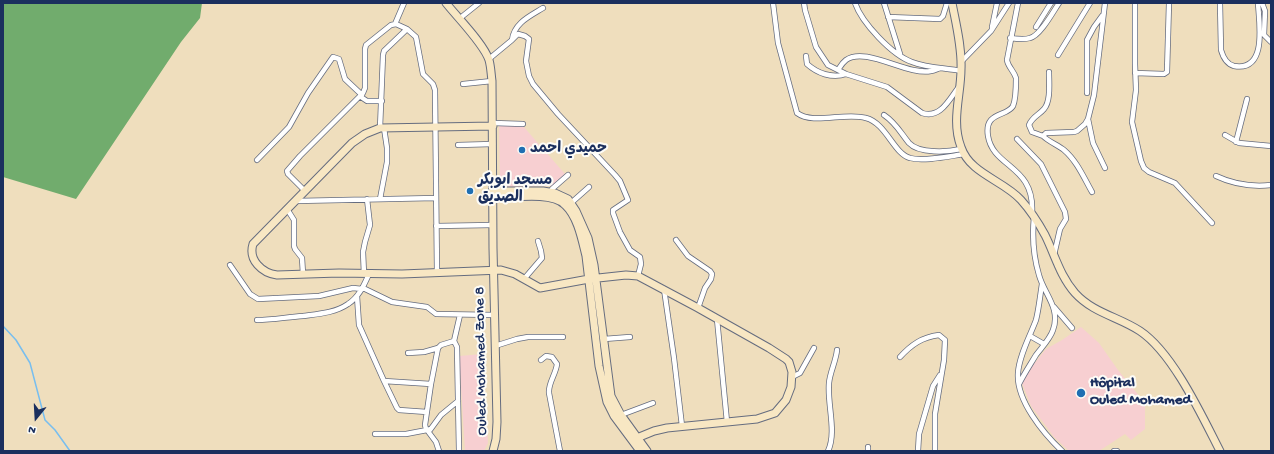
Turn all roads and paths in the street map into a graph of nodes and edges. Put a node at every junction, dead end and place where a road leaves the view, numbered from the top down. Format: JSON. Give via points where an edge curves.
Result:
{"nodes":[{"id":1,"x":404,"y":3,"type":"edge"},
{"id":2,"x":446,"y":3,"type":"edge"},
{"id":3,"x":479,"y":3,"type":"edge"},
{"id":4,"x":772,"y":3,"type":"edge"},
{"id":5,"x":804,"y":3,"type":"edge"},
{"id":6,"x":855,"y":3,"type":"edge"},
{"id":7,"x":884,"y":3,"type":"edge"},
{"id":8,"x":947,"y":3,"type":"edge"},
{"id":9,"x":952,"y":3,"type":"edge"},
{"id":10,"x":997,"y":3,"type":"edge"},
{"id":11,"x":1009,"y":3,"type":"edge"},
{"id":12,"x":1018,"y":3,"type":"edge"},
{"id":13,"x":1051,"y":3,"type":"edge"},
{"id":14,"x":1059,"y":3,"type":"edge"},
{"id":15,"x":1090,"y":3,"type":"edge"},
{"id":16,"x":1104,"y":3,"type":"edge"},
{"id":17,"x":1135,"y":3,"type":"edge"},
{"id":18,"x":1169,"y":3,"type":"edge"},
{"id":19,"x":1220,"y":3,"type":"edge"},
{"id":20,"x":1258,"y":3,"type":"edge"},
{"id":21,"x":1262,"y":3,"type":"edge"},
{"id":22,"x":544,"y":8,"type":"dead end"},
{"id":23,"x":1102,"y":16,"type":"junction"},
{"id":24,"x":888,"y":17,"type":"junction"},
{"id":25,"x":459,"y":19,"type":"junction"},
{"id":26,"x":394,"y":24,"type":"junction"},
{"id":27,"x":1036,"y":27,"type":"dead end"},
{"id":28,"x":407,"y":29,"type":"junction"},
{"id":29,"x":991,"y":31,"type":"junction"},
{"id":30,"x":1010,"y":38,"type":"junction"},
{"id":31,"x":512,"y":40,"type":"junction"},
{"id":32,"x":1271,"y":42,"type":"edge"},
{"id":33,"x":1058,"y":55,"type":"dead end"},
{"id":34,"x":806,"y":56,"type":"dead end"},
{"id":35,"x":900,"y":56,"type":"junction"},
{"id":36,"x":489,"y":59,"type":"junction"},
{"id":37,"x":961,"y":62,"type":"junction"},
{"id":38,"x":942,"y":68,"type":"junction"},
{"id":39,"x":838,"y":70,"type":"junction"},
{"id":40,"x":961,"y":71,"type":"junction"},
{"id":41,"x":1049,"y":72,"type":"dead end"},
{"id":42,"x":1136,"y":73,"type":"junction"},
{"id":43,"x":846,"y":74,"type":"junction"},
{"id":44,"x":492,"y":81,"type":"junction"},
{"id":45,"x":463,"y":84,"type":"dead end"},
{"id":46,"x":960,"y":85,"type":"junction"},
{"id":47,"x":1087,"y":93,"type":"dead end"},
{"id":48,"x":361,"y":96,"type":"junction"},
{"id":49,"x":1247,"y":99,"type":"dead end"},
{"id":50,"x":382,"y":101,"type":"junction"},
{"id":51,"x":884,"y":115,"type":"dead end"},
{"id":52,"x":1088,"y":119,"type":"junction"},
{"id":53,"x":493,"y":124,"type":"junction"},
{"id":54,"x":523,"y":124,"type":"dead end"},
{"id":55,"x":436,"y":126,"type":"junction"},
{"id":56,"x":382,"y":128,"type":"junction"},
{"id":57,"x":1225,"y":135,"type":"dead end"},
{"id":58,"x":1043,"y":136,"type":"junction"},
{"id":59,"x":1017,"y":139,"type":"dead end"},
{"id":60,"x":1236,"y":142,"type":"junction"},
{"id":61,"x":493,"y":144,"type":"junction"},
{"id":62,"x":458,"y":145,"type":"dead end"},
{"id":63,"x":1271,"y":146,"type":"edge"},
{"id":64,"x":963,"y":152,"type":"junction"},
{"id":65,"x":257,"y":160,"type":"dead end"},
{"id":66,"x":1105,"y":168,"type":"dead end"},
{"id":67,"x":568,"y":175,"type":"dead end"},
{"id":68,"x":1216,"y":176,"type":"dead end"},
{"id":69,"x":1271,"y":185,"type":"edge"},
{"id":70,"x":589,"y":187,"type":"dead end"},
{"id":71,"x":305,"y":191,"type":"junction"},
{"id":72,"x":551,"y":192,"type":"junction"},
{"id":73,"x":1092,"y":192,"type":"dead end"},
{"id":74,"x":493,"y":194,"type":"junction"},
{"id":75,"x":436,"y":198,"type":"junction"},
{"id":76,"x":367,"y":199,"type":"junction"},
{"id":77,"x":380,"y":199,"type":"junction"},
{"id":78,"x":295,"y":200,"type":"junction"},
{"id":79,"x":571,"y":202,"type":"junction"},
{"id":80,"x":287,"y":209,"type":"junction"},
{"id":81,"x":1033,"y":215,"type":"junction"},
{"id":82,"x":1212,"y":223,"type":"dead end"},
{"id":83,"x":436,"y":226,"type":"junction"},
{"id":84,"x":493,"y":226,"type":"junction"},
{"id":85,"x":676,"y":240,"type":"dead end"},
{"id":86,"x":538,"y":241,"type":"dead end"},
{"id":87,"x":1054,"y":257,"type":"junction"},
{"id":88,"x":230,"y":265,"type":"dead end"},
{"id":89,"x":494,"y":270,"type":"junction"},
{"id":90,"x":437,"y":273,"type":"junction"},
{"id":91,"x":303,"y":274,"type":"junction"},
{"id":92,"x":366,"y":274,"type":"junction"},
{"id":93,"x":638,"y":276,"type":"junction"},
{"id":94,"x":592,"y":278,"type":"junction"},
{"id":95,"x":524,"y":279,"type":"junction"},
{"id":96,"x":1042,"y":284,"type":"junction"},
{"id":97,"x":362,"y":288,"type":"junction"},
{"id":98,"x":664,"y":289,"type":"junction"},
{"id":99,"x":357,"y":296,"type":"junction"},
{"id":100,"x":1054,"y":307,"type":"junction"},
{"id":101,"x":698,"y":308,"type":"junction"},
{"id":102,"x":460,"y":315,"type":"junction"},
{"id":103,"x":495,"y":315,"type":"junction"},
{"id":104,"x":717,"y":319,"type":"junction"},
{"id":105,"x":257,"y":320,"type":"dead end"},
{"id":106,"x":1072,"y":328,"type":"dead end"},
{"id":107,"x":1030,"y":336,"type":"junction"},
{"id":108,"x":563,"y":337,"type":"dead end"},
{"id":109,"x":630,"y":337,"type":"dead end"},
{"id":110,"x":604,"y":339,"type":"junction"},
{"id":111,"x":454,"y":341,"type":"junction"},
{"id":112,"x":1044,"y":344,"type":"junction"},
{"id":113,"x":495,"y":346,"type":"junction"},
{"id":114,"x":438,"y":348,"type":"junction"},
{"id":115,"x":814,"y":348,"type":"dead end"},
{"id":116,"x":837,"y":350,"type":"dead end"},
{"id":117,"x":408,"y":352,"type":"dead end"},
{"id":118,"x":900,"y":358,"type":"dead end"},
{"id":119,"x":541,"y":360,"type":"dead end"},
{"id":120,"x":1021,"y":360,"type":"junction"},
{"id":121,"x":1029,"y":365,"type":"junction"},
{"id":122,"x":941,"y":374,"type":"junction"},
{"id":123,"x":792,"y":377,"type":"junction"},
{"id":124,"x":384,"y":381,"type":"junction"},
{"id":125,"x":431,"y":384,"type":"junction"},
{"id":126,"x":1019,"y":384,"type":"junction"},
{"id":127,"x":458,"y":401,"type":"junction"},
{"id":128,"x":653,"y":403,"type":"dead end"},
{"id":129,"x":427,"y":412,"type":"junction"},
{"id":130,"x":621,"y":415,"type":"junction"},
{"id":131,"x":727,"y":422,"type":"junction"},
{"id":132,"x":682,"y":426,"type":"junction"},
{"id":133,"x":427,"y":430,"type":"junction"},
{"id":134,"x":375,"y":434,"type":"dead end"},
{"id":135,"x":635,"y":439,"type":"junction"},
{"id":136,"x":438,"y":451,"type":"edge"},
{"id":137,"x":459,"y":451,"type":"edge"},
{"id":138,"x":493,"y":451,"type":"edge"},
{"id":139,"x":560,"y":451,"type":"edge"},
{"id":140,"x":640,"y":451,"type":"edge"},
{"id":141,"x":647,"y":451,"type":"edge"},
{"id":142,"x":828,"y":451,"type":"edge"},
{"id":143,"x":918,"y":451,"type":"edge"},
{"id":144,"x":935,"y":451,"type":"edge"},
{"id":145,"x":1062,"y":451,"type":"edge"},
{"id":146,"x":1114,"y":451,"type":"edge"},
{"id":147,"x":1117,"y":451,"type":"edge"},
{"id":148,"x":1220,"y":451,"type":"edge"}],
"edges":[{"from":1,"to":26,"type":"street"},
{"from":2,"to":25,"type":"street"},
{"from":3,"to":25,"type":"street"},
{"from":4,"to":64,"type":"street","via":[[778,43],[797,113],[810,118],[852,116],[872,120],[903,154],[910,158],[921,159]]},
{"from":5,"to":39,"type":"street","via":[[816,47],[828,65]]},
{"from":6,"to":35,"type":"street","via":[[871,30]]},
{"from":7,"to":24,"type":"street"},
{"from":8,"to":24,"type":"street","via":[[944,16],[940,19]]},
{"from":9,"to":37,"type":"street"},
{"from":10,"to":29,"type":"street"},
{"from":11,"to":29,"type":"street"},
{"from":12,"to":30,"type":"street"},
{"from":13,"to":27,"type":"street"},
{"from":14,"to":30,"type":"street","via":[[1034,37]]},
{"from":15,"to":33,"type":"street"},
{"from":16,"to":23,"type":"street"},
{"from":17,"to":42,"type":"street"},
{"from":18,"to":42,"type":"street","via":[[1167,72]]},
{"from":19,"to":20,"type":"street","via":[[1221,50],[1230,65],[1238,66],[1251,62],[1258,54]]},
{"from":21,"to":32,"type":"street","via":[[1265,11],[1264,35]]},
{"from":22,"to":31,"type":"street","via":[[519,24]]},
{"from":23,"to":47,"type":"street","via":[[1087,40]]},
{"from":23,"to":52,"type":"street","via":[[1094,95]]},
{"from":24,"to":35,"type":"street"},
{"from":25,"to":36,"type":"street"},
{"from":26,"to":28,"type":"street"},
{"from":26,"to":48,"type":"street","via":[[383,30],[365,47],[365,88]]},
{"from":28,"to":50,"type":"street","via":[[383,52]]},
{"from":28,"to":55,"type":"street","via":[[416,37],[423,74],[434,86]]},
{"from":29,"to":37,"type":"street"},
{"from":30,"to":81,"type":"street","via":[[1006,60],[1016,78],[1014,104],[991,119],[987,134],[993,150],[1028,184]]},
{"from":31,"to":36,"type":"street"},
{"from":31,"to":93,"type":"street","via":[[518,34],[528,38],[526,65],[533,84],[620,181],[628,200],[613,210],[613,213],[630,250],[640,256]]},
{"from":34,"to":43,"type":"street","via":[[806,64],[824,74],[835,77]]},
{"from":35,"to":38,"type":"street","via":[[916,63]]},
{"from":36,"to":44,"type":"street","name":"Ouled Mohamed Zone 8"},
{"from":37,"to":40,"type":"street"},
{"from":38,"to":39,"type":"street","via":[[923,72],[871,58],[856,57],[846,60]]},
{"from":38,"to":40,"type":"street"},
{"from":39,"to":43,"type":"street"},
{"from":40,"to":46,"type":"street"},
{"from":41,"to":58,"type":"street","via":[[1047,105],[1029,125],[1032,132]]},
{"from":42,"to":82,"type":"street","via":[[1132,122],[1144,168],[1175,183]]},
{"from":43,"to":46,"type":"street","via":[[887,87],[927,115],[942,109]]},
{"from":44,"to":45,"type":"street"},
{"from":44,"to":53,"type":"street","name":"Ouled Mohamed Zone 8"},
{"from":46,"to":64,"type":"street","via":[[956,124]]},
{"from":48,"to":50,"type":"street","via":[[367,101]]},
{"from":48,"to":65,"type":"street","via":[[345,79],[339,60],[333,57],[308,93],[289,127]]},
{"from":48,"to":71,"type":"street","via":[[287,171]]},
{"from":49,"to":60,"type":"street"},
{"from":50,"to":56,"type":"street"},
{"from":51,"to":64,"type":"street","via":[[895,123],[910,144],[917,149]]},
{"from":52,"to":58,"type":"street","via":[[1078,131],[1046,133]]},
{"from":52,"to":66,"type":"street","via":[[1093,143]]},
{"from":53,"to":54,"type":"street"},
{"from":53,"to":55,"type":"street"},
{"from":53,"to":61,"type":"street","name":"Ouled Mohamed Zone 8"},
{"from":55,"to":56,"type":"street"},
{"from":55,"to":75,"type":"street"},
{"from":56,"to":71,"type":"street","via":[[365,134],[352,143]]},
{"from":56,"to":77,"type":"street","via":[[387,148],[387,162]]},
{"from":57,"to":60,"type":"street"},
{"from":58,"to":73,"type":"street","via":[[1069,155]]},
{"from":59,"to":87,"type":"street","via":[[1041,164],[1065,212],[1066,219],[1059,233]]},
{"from":60,"to":63,"type":"street"},
{"from":61,"to":62,"type":"street"},
{"from":61,"to":74,"type":"street","name":"Ouled Mohamed Zone 8"},
{"from":64,"to":81,"type":"street","via":[[978,169],[1016,194]]},
{"from":67,"to":72,"type":"street"},
{"from":68,"to":69,"type":"street","via":[[1242,184]]},
{"from":70,"to":79,"type":"street"},
{"from":71,"to":78,"type":"street"},
{"from":72,"to":74,"type":"street"},
{"from":72,"to":79,"type":"street"},
{"from":74,"to":84,"type":"street","name":"Ouled Mohamed Zone 8"},
{"from":74,"to":94,"type":"street","via":[[555,199],[566,205],[582,239]]},
{"from":75,"to":77,"type":"street"},
{"from":75,"to":83,"type":"street"},
{"from":76,"to":77,"type":"street"},
{"from":76,"to":78,"type":"street"},
{"from":76,"to":92,"type":"street","via":[[370,225],[363,252]]},
{"from":78,"to":80,"type":"street"},
{"from":79,"to":94,"type":"street","via":[[588,238]]},
{"from":80,"to":91,"type":"street","via":[[294,220],[294,246],[302,258]]},
{"from":80,"to":91,"type":"street","via":[[253,244],[253,256],[259,268],[267,272],[277,275]]},
{"from":81,"to":87,"type":"street"},
{"from":81,"to":96,"type":"street","via":[[1034,252]]},
{"from":83,"to":84,"type":"street"},
{"from":83,"to":90,"type":"street"},
{"from":84,"to":89,"type":"street","name":"Ouled Mohamed Zone 8"},
{"from":85,"to":101,"type":"street","via":[[688,256],[712,274]]},
{"from":86,"to":95,"type":"street","via":[[542,258]]},
{"from":87,"to":148,"type":"street","via":[[1066,281],[1082,300],[1140,332],[1164,354],[1185,386]]},
{"from":88,"to":97,"type":"street","via":[[250,294],[258,299],[319,296],[349,288]]},
{"from":89,"to":90,"type":"street"},
{"from":89,"to":95,"type":"street","via":[[505,271]]},
{"from":89,"to":103,"type":"street","name":"Ouled Mohamed Zone 8"},
{"from":90,"to":92,"type":"street"},
{"from":91,"to":92,"type":"street"},
{"from":92,"to":97,"type":"street"},
{"from":93,"to":94,"type":"street"},
{"from":93,"to":98,"type":"street"},
{"from":94,"to":95,"type":"street","via":[[540,288]]},
{"from":94,"to":110,"type":"street"},
{"from":94,"to":135,"type":"street","via":[[599,366],[607,402],[614,416]]},
{"from":96,"to":100,"type":"street"},
{"from":96,"to":107,"type":"street"},
{"from":97,"to":99,"type":"street"},
{"from":97,"to":102,"type":"street","via":[[392,302],[427,307],[436,314]]},
{"from":98,"to":101,"type":"street"},
{"from":98,"to":132,"type":"street"},
{"from":99,"to":105,"type":"street","via":[[346,306],[330,312]]},
{"from":99,"to":124,"type":"street","via":[[359,325]]},
{"from":100,"to":106,"type":"street"},
{"from":100,"to":112,"type":"street","via":[[1053,330]]},
{"from":101,"to":104,"type":"street"},
{"from":102,"to":103,"type":"street"},
{"from":102,"to":111,"type":"street"},
{"from":103,"to":113,"type":"street","name":"Ouled Mohamed Zone 8"},
{"from":104,"to":123,"type":"street","via":[[786,359]]},
{"from":104,"to":131,"type":"street"},
{"from":107,"to":112,"type":"street"},
{"from":107,"to":120,"type":"street"},
{"from":108,"to":113,"type":"street","via":[[528,337]]},
{"from":109,"to":110,"type":"street"},
{"from":110,"to":130,"type":"street","via":[[610,391]]},
{"from":111,"to":114,"type":"street"},
{"from":111,"to":127,"type":"street","via":[[457,347]]},
{"from":112,"to":121,"type":"street"},
{"from":113,"to":138,"type":"street","name":"Ouled Mohamed Zone 8","via":[[497,422]]},
{"from":114,"to":117,"type":"street","via":[[424,352]]},
{"from":114,"to":125,"type":"street"},
{"from":115,"to":123,"type":"street","via":[[800,373]]},
{"from":116,"to":142,"type":"street","via":[[829,380],[831,441]]},
{"from":118,"to":122,"type":"street","via":[[915,343],[939,334],[945,340]]},
{"from":119,"to":139,"type":"street","via":[[546,356],[552,357],[557,364],[548,389]]},
{"from":120,"to":121,"type":"street"},
{"from":120,"to":126,"type":"street","via":[[1018,371]]},
{"from":121,"to":126,"type":"street"},
{"from":122,"to":143,"type":"street","via":[[933,386],[919,434]]},
{"from":122,"to":144,"type":"street","via":[[935,414]]},
{"from":123,"to":131,"type":"street","via":[[786,400],[775,413],[763,418]]},
{"from":124,"to":125,"type":"street"},
{"from":124,"to":129,"type":"street","via":[[399,410]]},
{"from":125,"to":129,"type":"street"},
{"from":126,"to":145,"type":"street","via":[[1031,414]]},
{"from":127,"to":133,"type":"street"},
{"from":127,"to":137,"type":"street"},
{"from":128,"to":130,"type":"street"},
{"from":129,"to":133,"type":"street"},
{"from":130,"to":135,"type":"street"},
{"from":131,"to":132,"type":"street"},
{"from":132,"to":135,"type":"street","via":[[667,428]]},
{"from":133,"to":134,"type":"street","via":[[406,434]]},
{"from":133,"to":136,"type":"street","via":[[436,442]]},
{"from":135,"to":140,"type":"street"},
{"from":135,"to":141,"type":"street"},
{"from":146,"to":147,"type":"street"}]}
